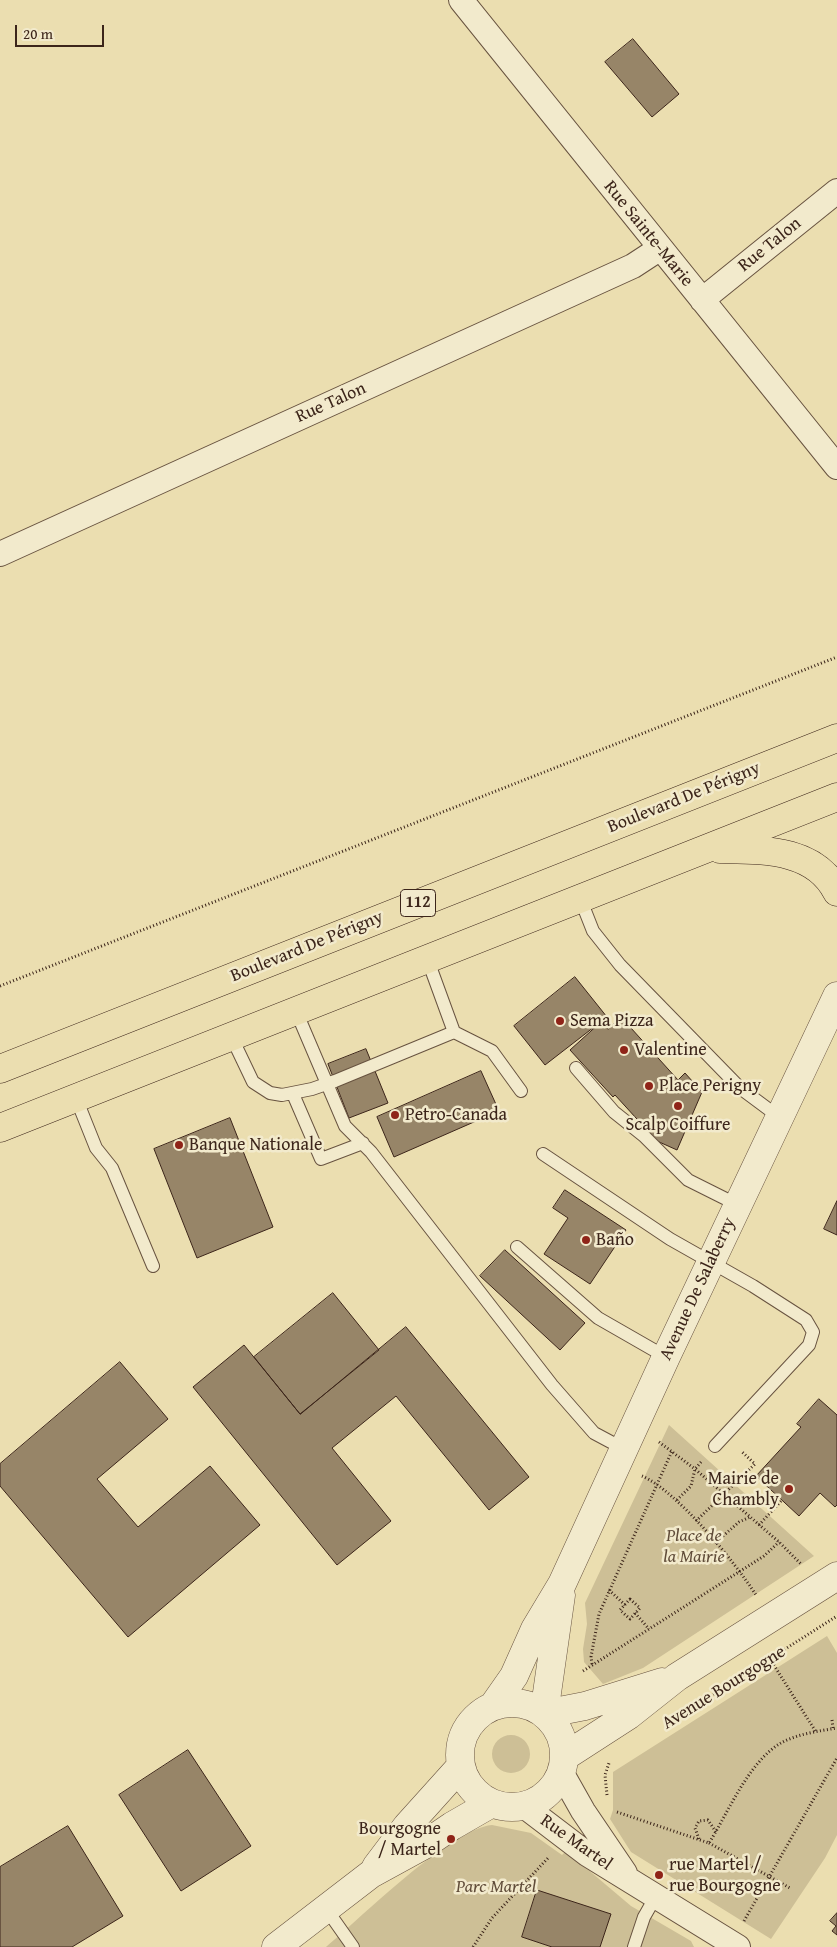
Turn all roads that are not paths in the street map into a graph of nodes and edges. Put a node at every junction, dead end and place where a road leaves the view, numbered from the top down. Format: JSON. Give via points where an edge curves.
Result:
{"nodes":[{"id":1,"x":461,"y":0,"type":"edge"},
{"id":2,"x":837,"y":191,"type":"edge"},
{"id":3,"x":659,"y":249,"type":"junction"},
{"id":4,"x":702,"y":300,"type":"junction"},
{"id":5,"x":837,"y":467,"type":"edge"},
{"id":6,"x":0,"y":554,"type":"edge"},
{"id":7,"x":837,"y":738,"type":"edge"},
{"id":8,"x":837,"y":797,"type":"edge"},
{"id":9,"x":711,"y":848,"type":"junction"},
{"id":10,"x":837,"y":892,"type":"edge"},
{"id":11,"x":580,"y":898,"type":"junction"},
{"id":12,"x":428,"y":958,"type":"junction"},
{"id":13,"x":837,"y":996,"type":"edge"},
{"id":14,"x":296,"y":1011,"type":"junction"},
{"id":15,"x":454,"y":1032,"type":"junction"},
{"id":16,"x":232,"y":1038,"type":"junction"},
{"id":17,"x":576,"y":1068,"type":"dead end"},
{"id":18,"x":0,"y":1069,"type":"edge"},
{"id":19,"x":327,"y":1084,"type":"junction"},
{"id":20,"x":521,"y":1091,"type":"dead end"},
{"id":21,"x":293,"y":1094,"type":"junction"},
{"id":22,"x":76,"y":1098,"type":"junction"},
{"id":23,"x":779,"y":1118,"type":"junction"},
{"id":24,"x":0,"y":1128,"type":"edge"},
{"id":25,"x":363,"y":1143,"type":"junction"},
{"id":26,"x":543,"y":1154,"type":"dead end"},
{"id":27,"x":738,"y":1206,"type":"junction"},
{"id":28,"x":517,"y":1247,"type":"dead end"},
{"id":29,"x":710,"y":1263,"type":"junction"},
{"id":30,"x":153,"y":1266,"type":"dead end"},
{"id":31,"x":666,"y":1357,"type":"junction"},
{"id":32,"x":715,"y":1446,"type":"dead end"},
{"id":33,"x":624,"y":1449,"type":"junction"},
{"id":34,"x":837,"y":1576,"type":"edge"},
{"id":35,"x":562,"y":1584,"type":"junction"},
{"id":36,"x":677,"y":1677,"type":"junction"},
{"id":37,"x":494,"y":1706,"type":"junction"},
{"id":38,"x":544,"y":1714,"type":"junction"},
{"id":39,"x":562,"y":1765,"type":"junction"},
{"id":40,"x":461,"y":1766,"type":"junction"},
{"id":41,"x":492,"y":1803,"type":"junction"},
{"id":42,"x":524,"y":1806,"type":"junction"},
{"id":43,"x":371,"y":1874,"type":"junction"},
{"id":44,"x":629,"y":1878,"type":"junction"},
{"id":45,"x":656,"y":1896,"type":"junction"},
{"id":46,"x":327,"y":1910,"type":"junction"},
{"id":47,"x":740,"y":1936,"type":"edge"},
{"id":48,"x":276,"y":1947,"type":"edge"},
{"id":49,"x":353,"y":1947,"type":"edge"},
{"id":50,"x":634,"y":1947,"type":"edge"}],
"edges":[{"from":1,"to":3,"type":"street","name":"Rue Sainte-Marie"},
{"from":2,"to":4,"type":"street","name":"Rue Talon"},
{"from":3,"to":4,"type":"street","name":"Rue Sainte-Marie"},
{"from":3,"to":6,"type":"street","name":"Rue Talon","via":[[633,266]]},
{"from":4,"to":5,"type":"street","name":"Rue Sainte-Marie"},
{"from":7,"to":18,"type":"main road","name":"Boulevard De Périgny","number":"112"},
{"from":8,"to":9,"type":"main road"},
{"from":9,"to":10,"type":"main road","via":[[769,850],[789,855],[816,867]]},
{"from":9,"to":11,"type":"main road"},
{"from":11,"to":12,"type":"main road"},
{"from":11,"to":23,"type":"lane","via":[[593,931],[620,965],[740,1088]]},
{"from":12,"to":14,"type":"main road"},
{"from":12,"to":15,"type":"lane"},
{"from":13,"to":23,"type":"street","name":"Avenue De Salaberry"},
{"from":14,"to":16,"type":"main road"},
{"from":14,"to":19,"type":"lane"},
{"from":15,"to":19,"type":"lane"},
{"from":15,"to":20,"type":"lane","via":[[492,1051]]},
{"from":16,"to":21,"type":"lane","via":[[253,1082],[270,1093]]},
{"from":16,"to":22,"type":"main road"},
{"from":17,"to":27,"type":"lane","via":[[614,1112],[644,1136],[688,1180]]},
{"from":19,"to":21,"type":"lane"},
{"from":19,"to":25,"type":"lane","via":[[345,1126]]},
{"from":21,"to":25,"type":"lane","via":[[321,1160]]},
{"from":22,"to":24,"type":"main road"},
{"from":22,"to":30,"type":"lane","via":[[96,1148],[112,1168]]},
{"from":23,"to":27,"type":"street","name":"Avenue De Salaberry"},
{"from":25,"to":33,"type":"lane","via":[[570,1406],[594,1433]]},
{"from":26,"to":29,"type":"lane","via":[[670,1240]]},
{"from":27,"to":29,"type":"street","name":"Avenue De Salaberry"},
{"from":28,"to":31,"type":"lane","via":[[598,1318]]},
{"from":29,"to":31,"type":"street","name":"Avenue De Salaberry"},
{"from":29,"to":32,"type":"lane","via":[[806,1320],[813,1332],[808,1345]]},
{"from":31,"to":33,"type":"street","name":"Avenue De Salaberry"},
{"from":33,"to":35,"type":"street","name":"Avenue De Salaberry"},
{"from":34,"to":36,"type":"street","name":"Avenue Bourgogne"},
{"from":35,"to":37,"type":"street","name":"Avenue De Salaberry","via":[[535,1629],[512,1681]]},
{"from":35,"to":38,"type":"street","name":"Avenue De Salaberry"},
{"from":36,"to":38,"type":"street","name":"Avenue Bourgogne","via":[[585,1706]]},
{"from":36,"to":39,"type":"street","name":"Avenue Bourgogne"},
{"from":37,"to":38,"type":"street","via":[[516,1703],[531,1706]]},
{"from":37,"to":40,"type":"street","via":[[478,1716],[466,1730],[460,1748]]},
{"from":38,"to":39,"type":"street","via":[[559,1732]]},
{"from":39,"to":42,"type":"street","via":[[547,1794]]},
{"from":39,"to":44,"type":"street","name":"Rue Martel","via":[[577,1803]]},
{"from":40,"to":41,"type":"street","via":[[473,1790]]},
{"from":40,"to":43,"type":"street"},
{"from":41,"to":42,"type":"street"},
{"from":41,"to":43,"type":"street"},
{"from":42,"to":44,"type":"street","name":"Rue Martel","via":[[587,1854]]},
{"from":43,"to":46,"type":"street"},
{"from":44,"to":45,"type":"street","name":"Rue Martel"},
{"from":45,"to":47,"type":"street","name":"Rue Martel"},
{"from":45,"to":50,"type":"lane","via":[[644,1917]]},
{"from":46,"to":48,"type":"street"},
{"from":46,"to":49,"type":"lane"}]}
